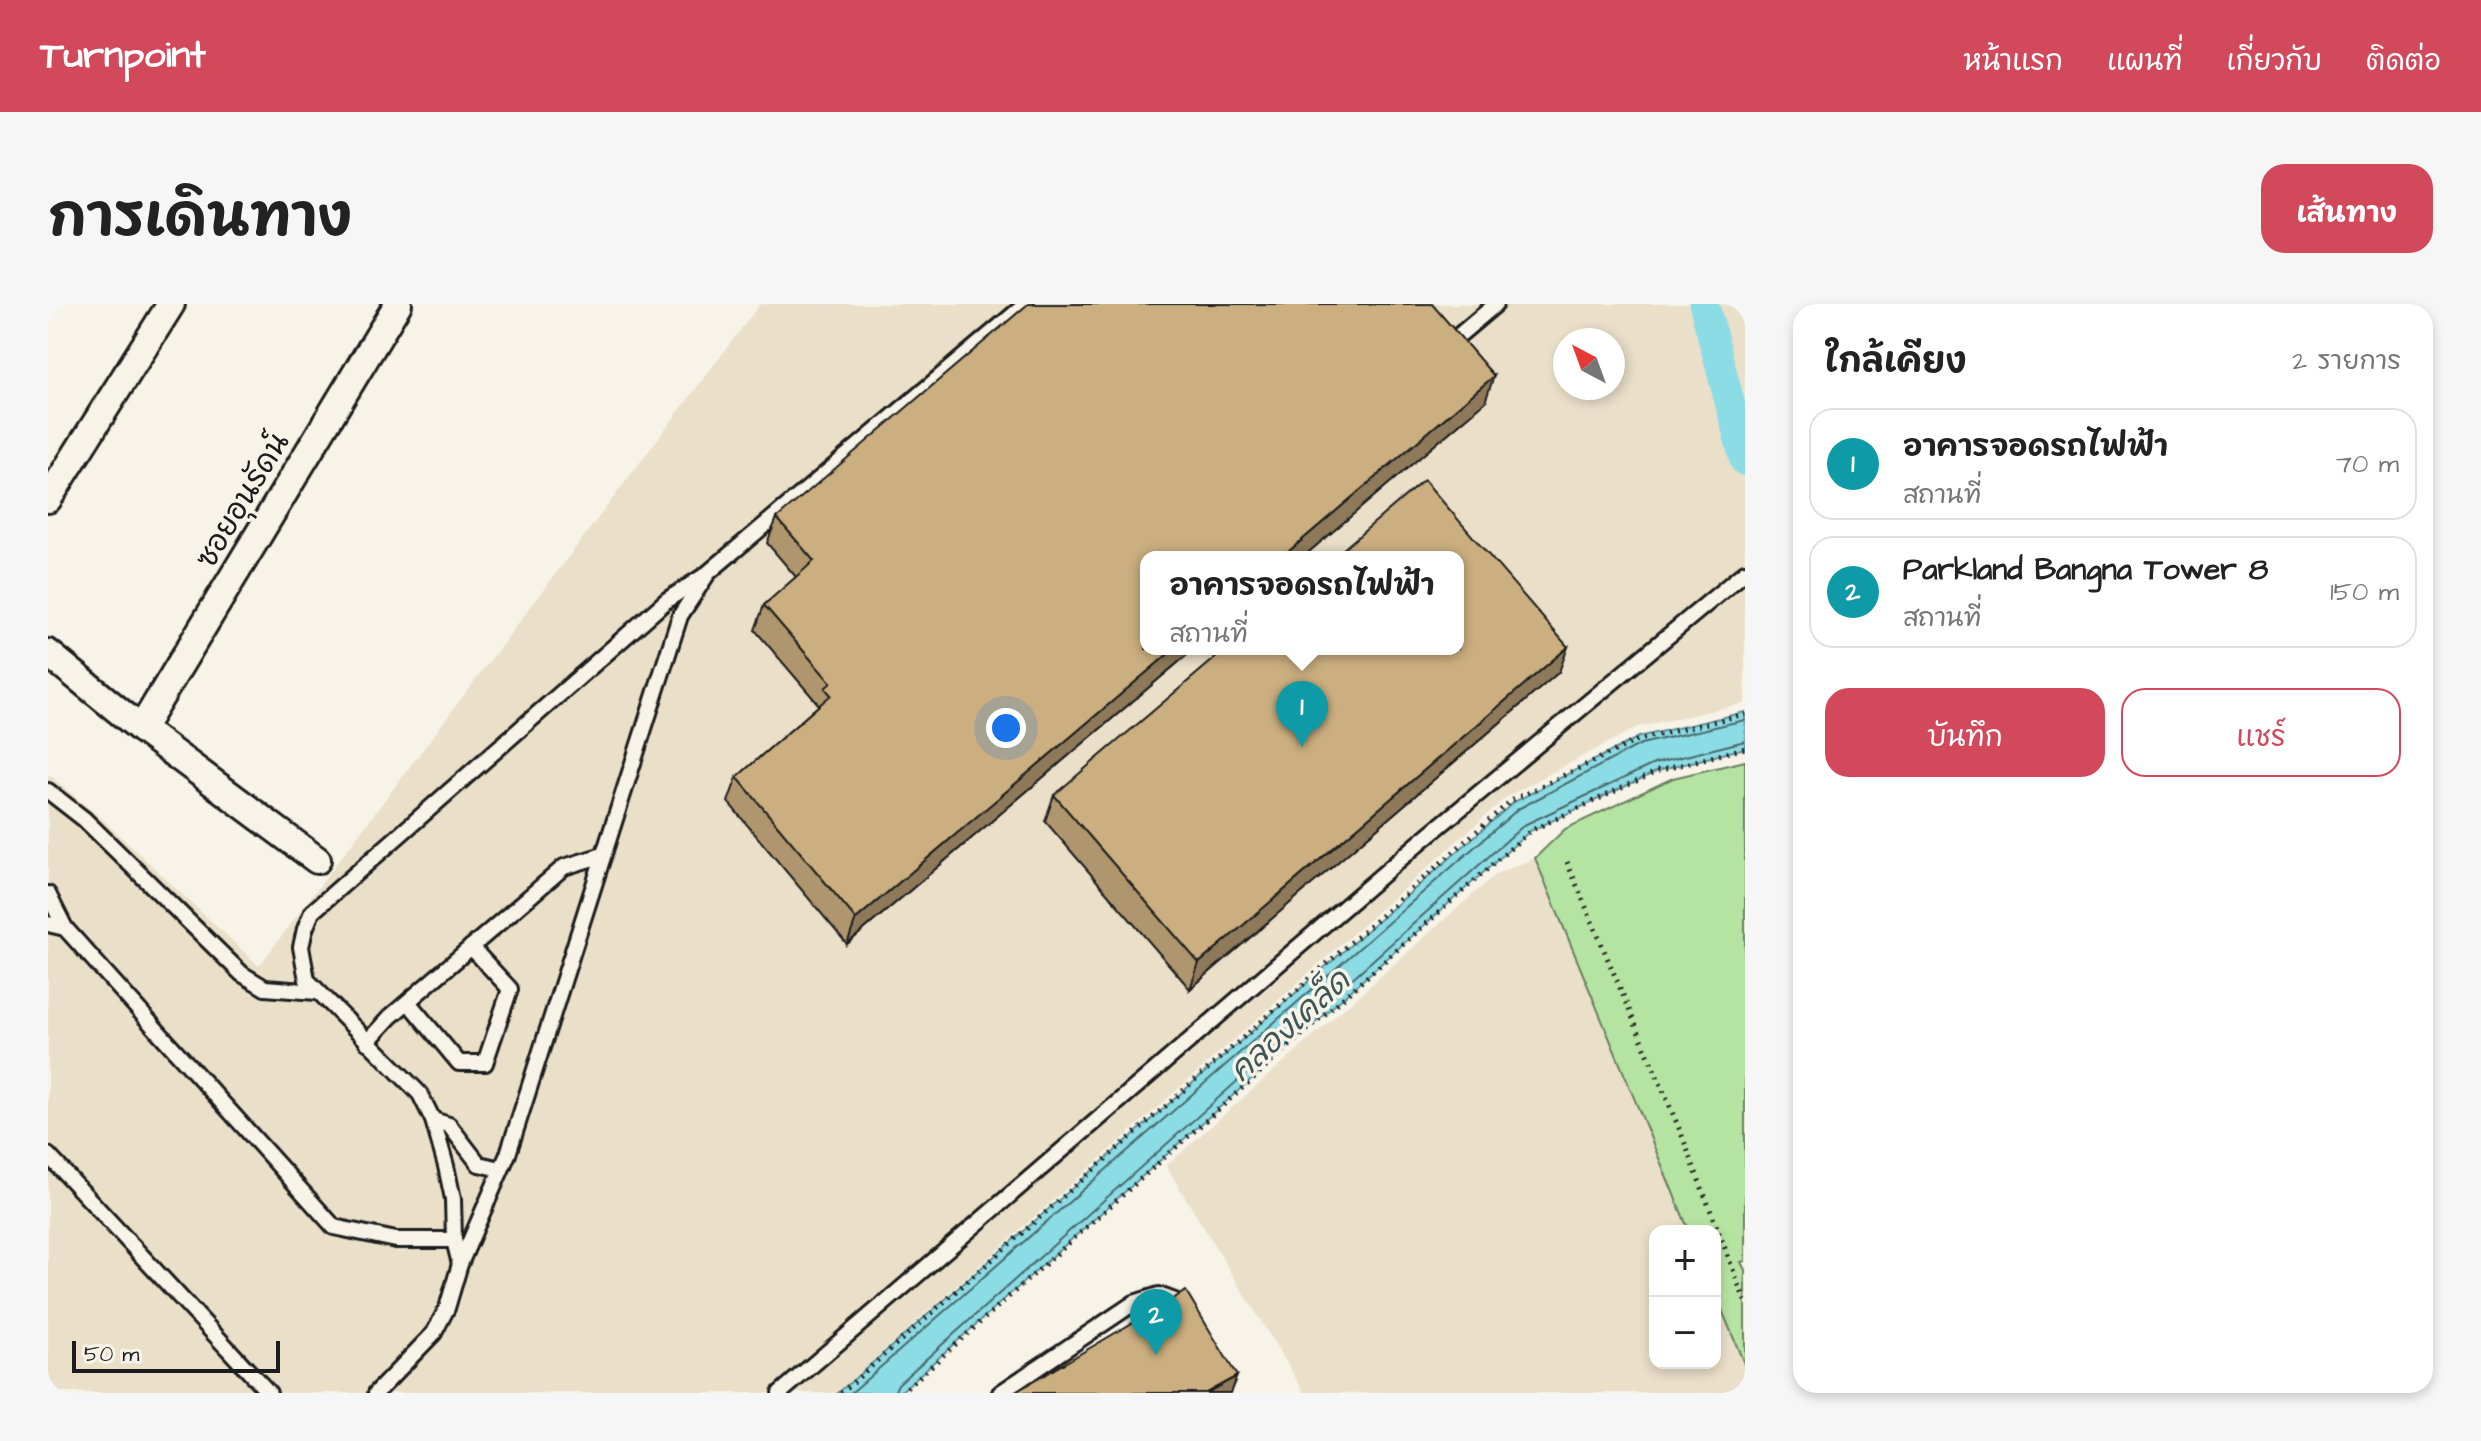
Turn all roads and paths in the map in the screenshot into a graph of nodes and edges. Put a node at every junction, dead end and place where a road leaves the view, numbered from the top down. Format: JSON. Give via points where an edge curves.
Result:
{"nodes":[{"id":1,"x":171,"y":304,"type":"edge"},
{"id":2,"x":398,"y":304,"type":"edge"},
{"id":3,"x":1026,"y":304,"type":"edge"},
{"id":4,"x":1486,"y":307,"type":"edge"},
{"id":5,"x":1441,"y":350,"type":"edge"},
{"id":6,"x":48,"y":499,"type":"edge"},
{"id":7,"x":708,"y":573,"type":"junction"},
{"id":8,"x":1740,"y":576,"type":"edge"},
{"id":9,"x":48,"y":653,"type":"edge"},
{"id":10,"x":1745,"y":714,"type":"edge"},
{"id":11,"x":141,"y":729,"type":"junction"},
{"id":12,"x":1745,"y":748,"type":"edge"},
{"id":13,"x":48,"y":791,"type":"edge"},
{"id":14,"x":603,"y":855,"type":"junction"},
{"id":15,"x":317,"y":860,"type":"dead end"},
{"id":16,"x":1567,"y":862,"type":"dead end"},
{"id":17,"x":48,"y":894,"type":"edge"},
{"id":18,"x":48,"y":924,"type":"edge"},
{"id":19,"x":65,"y":928,"type":"junction"},
{"id":20,"x":471,"y":947,"type":"junction"},
{"id":21,"x":317,"y":992,"type":"junction"},
{"id":22,"x":408,"y":1002,"type":"junction"},
{"id":23,"x":367,"y":1042,"type":"junction"},
{"id":24,"x":433,"y":1120,"type":"junction"},
{"id":25,"x":48,"y":1155,"type":"edge"},
{"id":26,"x":501,"y":1169,"type":"junction"},
{"id":27,"x":454,"y":1240,"type":"junction"},
{"id":28,"x":460,"y":1264,"type":"junction"},
{"id":29,"x":1745,"y":1301,"type":"edge"},
{"id":30,"x":1191,"y":1325,"type":"edge"},
{"id":31,"x":269,"y":1393,"type":"edge"},
{"id":32,"x":376,"y":1393,"type":"edge"},
{"id":33,"x":780,"y":1393,"type":"edge"},
{"id":34,"x":841,"y":1393,"type":"edge"},
{"id":35,"x":901,"y":1393,"type":"edge"},
{"id":36,"x":1000,"y":1393,"type":"edge"}],
"edges":[{"from":1,"to":6,"type":"street"},
{"from":2,"to":11,"type":"street","name":"ซอยอุนรัดน์"},
{"from":3,"to":7,"type":"lane"},
{"from":4,"to":5,"type":"lane"},
{"from":7,"to":14,"type":"lane","via":[[680,616]]},
{"from":7,"to":21,"type":"lane","via":[[667,600],[312,912],[301,947],[307,980]]},
{"from":8,"to":33,"type":"lane","via":[[1419,843]]},
{"from":9,"to":11,"type":"street"},
{"from":10,"to":34,"type":"path","via":[[1638,740],[1512,800]]},
{"from":11,"to":15,"type":"street"},
{"from":12,"to":35,"type":"path","via":[[1658,771],[1530,831]]},
{"from":13,"to":21,"type":"lane","via":[[84,819],[242,974],[265,988]]},
{"from":14,"to":20,"type":"lane","via":[[564,867]]},
{"from":14,"to":26,"type":"lane"},
{"from":16,"to":29,"type":"path"},
{"from":17,"to":19,"type":"lane"},
{"from":18,"to":19,"type":"lane"},
{"from":19,"to":27,"type":"lane","via":[[334,1227],[396,1240]]},
{"from":20,"to":22,"type":"lane"},
{"from":20,"to":22,"type":"lane","via":[[510,989],[485,1063],[459,1063]]},
{"from":21,"to":23,"type":"lane"},
{"from":22,"to":23,"type":"lane"},
{"from":23,"to":24,"type":"lane","via":[[420,1094]]},
{"from":24,"to":26,"type":"lane","via":[[449,1125],[479,1164]]},
{"from":24,"to":27,"type":"lane","via":[[453,1199]]},
{"from":25,"to":31,"type":"lane"},
{"from":26,"to":28,"type":"lane"},
{"from":27,"to":28,"type":"lane"},
{"from":28,"to":32,"type":"lane","via":[[434,1333]]},
{"from":30,"to":36,"type":"lane","via":[[1175,1301],[1159,1295],[1134,1303]]}]}
